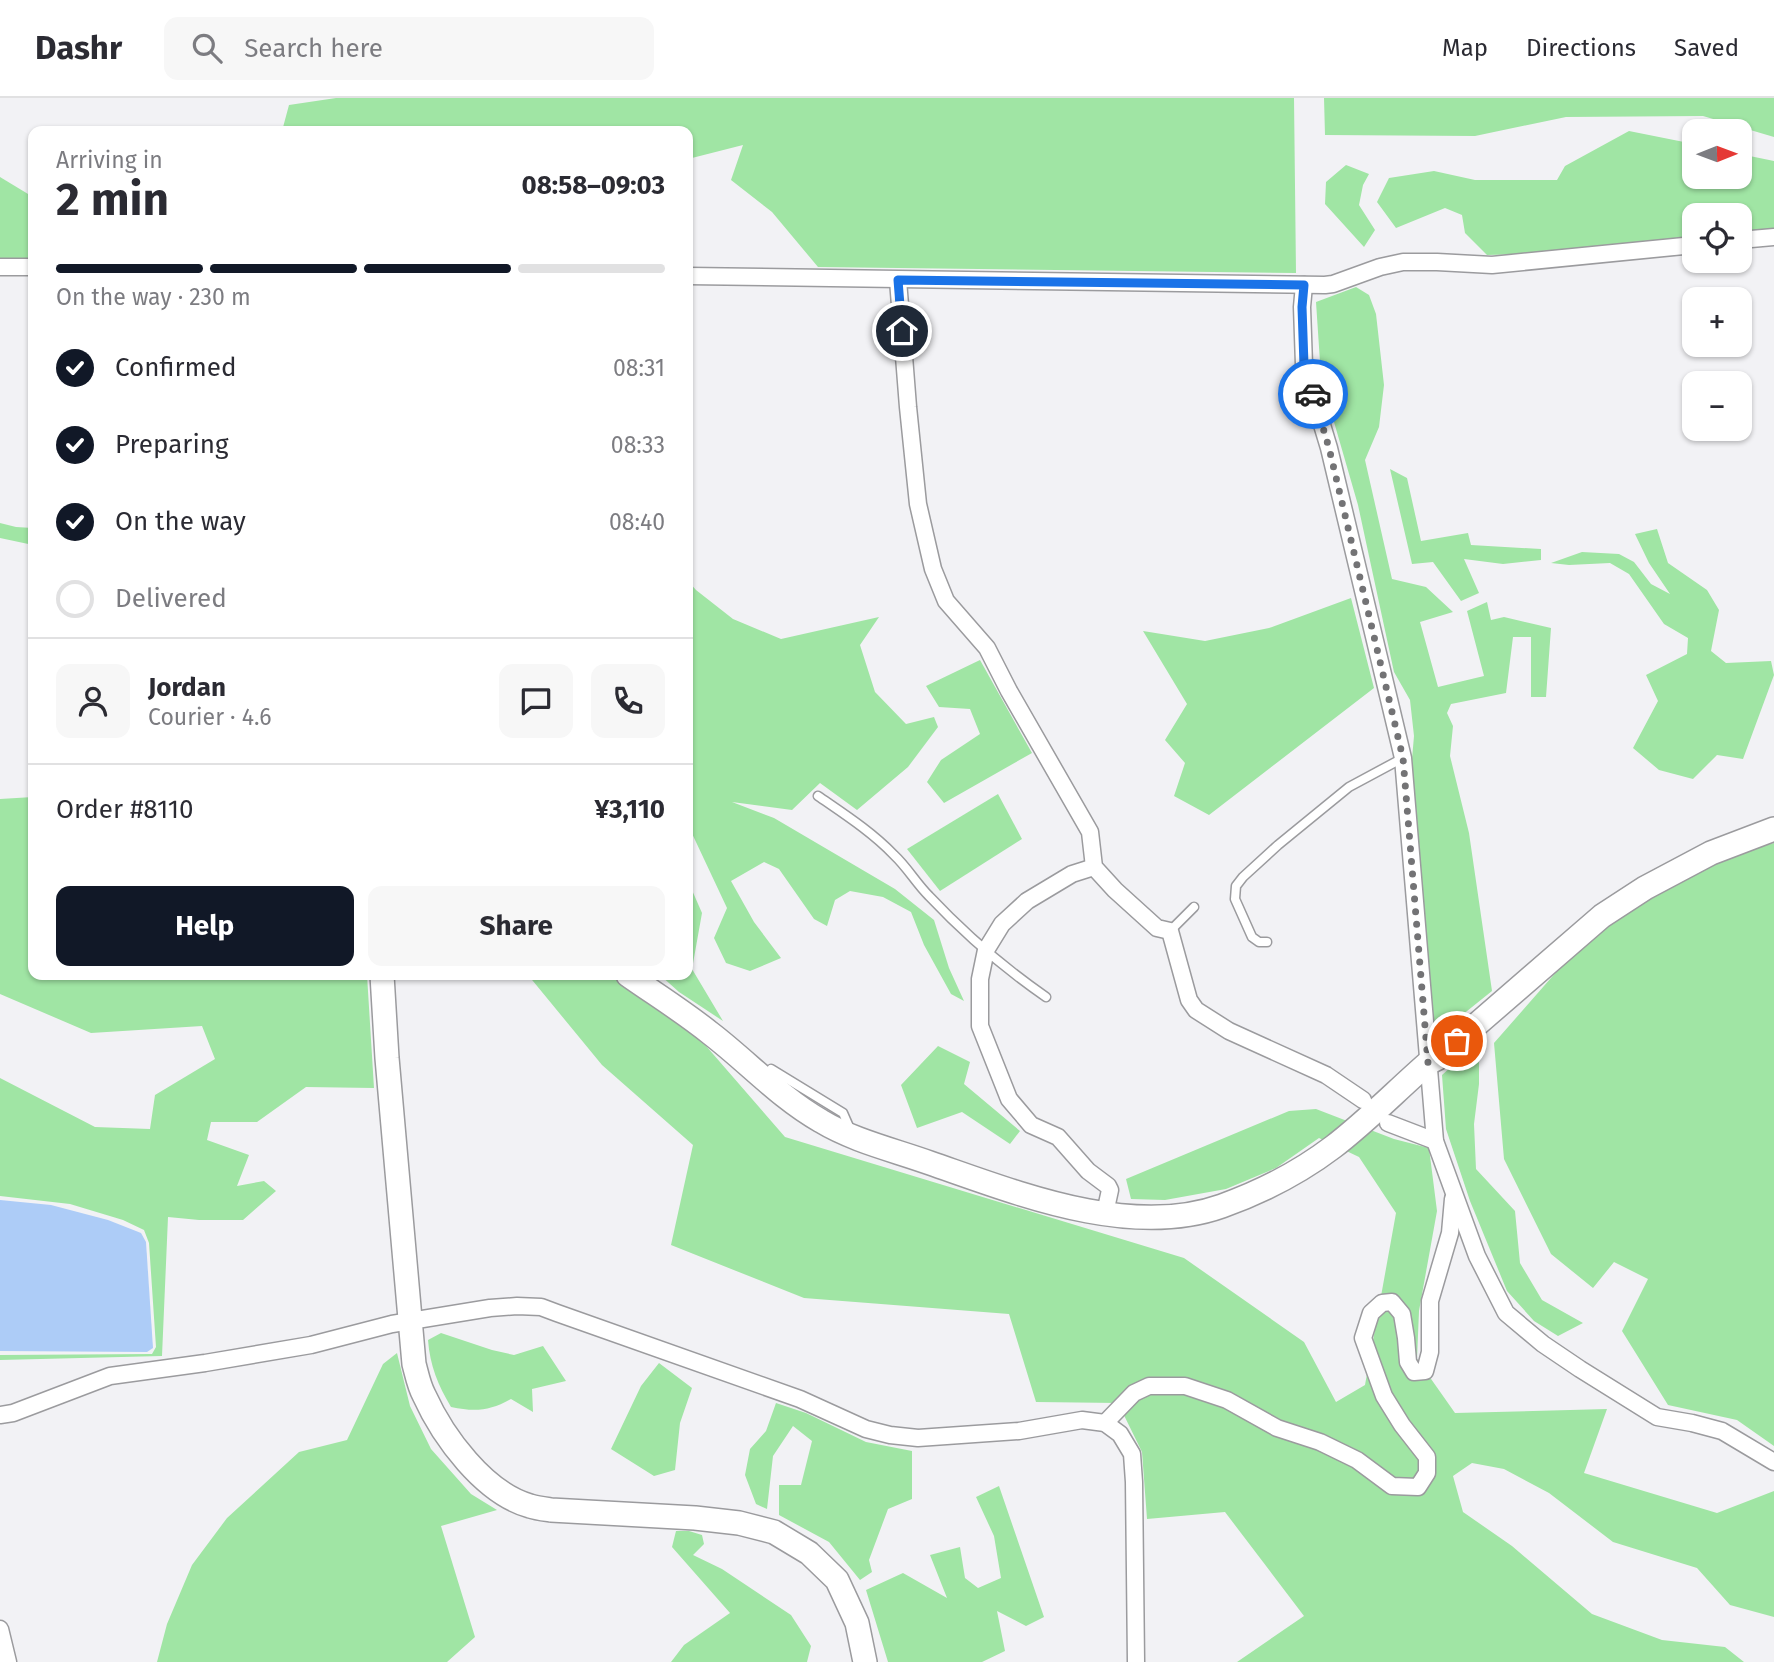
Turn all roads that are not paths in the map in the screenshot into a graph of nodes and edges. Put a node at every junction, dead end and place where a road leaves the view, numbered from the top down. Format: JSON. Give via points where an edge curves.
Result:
{"nodes":[{"id":1,"x":1774,"y":236,"type":"edge"},
{"id":2,"x":1752,"y":239,"type":"edge"},
{"id":3,"x":1682,"y":246,"type":"edge"},
{"id":4,"x":0,"y":267,"type":"edge"},
{"id":5,"x":28,"y":267,"type":"edge"},
{"id":6,"x":693,"y":276,"type":"edge"},
{"id":7,"x":898,"y":280,"type":"junction"},
{"id":8,"x":1304,"y":285,"type":"junction"},
{"id":9,"x":1403,"y":758,"type":"junction"},
{"id":10,"x":818,"y":796,"type":"dead end"},
{"id":11,"x":1774,"y":829,"type":"edge"},
{"id":12,"x":1094,"y":867,"type":"junction"},
{"id":13,"x":1194,"y":907,"type":"dead end"},
{"id":14,"x":1170,"y":931,"type":"junction"},
{"id":15,"x":1267,"y":942,"type":"dead end"},
{"id":16,"x":986,"y":950,"type":"junction"},
{"id":17,"x":382,"y":980,"type":"edge"},
{"id":18,"x":635,"y":980,"type":"edge"},
{"id":19,"x":1046,"y":997,"type":"dead end"},
{"id":20,"x":1433,"y":1060,"type":"junction"},
{"id":21,"x":771,"y":1069,"type":"dead end"},
{"id":22,"x":1363,"y":1100,"type":"dead end"},
{"id":23,"x":1388,"y":1123,"type":"dead end"},
{"id":24,"x":853,"y":1136,"type":"junction"},
{"id":25,"x":1435,"y":1141,"type":"junction"},
{"id":26,"x":1453,"y":1193,"type":"junction"},
{"id":27,"x":1105,"y":1213,"type":"junction"},
{"id":28,"x":410,"y":1322,"type":"junction"},
{"id":29,"x":0,"y":1415,"type":"edge"},
{"id":30,"x":1105,"y":1423,"type":"junction"},
{"id":31,"x":1774,"y":1462,"type":"edge"},
{"id":32,"x":0,"y":1629,"type":"edge"},
{"id":33,"x":8,"y":1662,"type":"edge"},
{"id":34,"x":865,"y":1662,"type":"edge"},
{"id":35,"x":1136,"y":1662,"type":"edge"}],
"edges":[{"from":1,"to":2,"type":"street"},
{"from":3,"to":8,"type":"street","via":[[1492,265],[1403,262],[1334,284]]},
{"from":4,"to":5,"type":"street"},
{"from":6,"to":7,"type":"street"},
{"from":7,"to":8,"type":"street"},
{"from":7,"to":12,"type":"street","via":[[918,504],[933,569],[946,601],[987,648],[1090,832]]},
{"from":8,"to":9,"type":"street","via":[[1304,365],[1329,448]]},
{"from":9,"to":15,"type":"lane","via":[[1349,787],[1236,886],[1235,899],[1252,937]]},
{"from":9,"to":20,"type":"street"},
{"from":10,"to":16,"type":"lane","via":[[894,854]]},
{"from":11,"to":20,"type":"street","via":[[1711,853],[1602,916]]},
{"from":12,"to":14,"type":"street","via":[[1157,928]]},
{"from":12,"to":16,"type":"street","via":[[1072,874],[1027,901],[1002,924]]},
{"from":13,"to":14,"type":"lane"},
{"from":14,"to":22,"type":"street","via":[[1189,1000],[1196,1010],[1229,1031],[1326,1075]]},
{"from":16,"to":19,"type":"lane"},
{"from":16,"to":27,"type":"street","via":[[980,979],[980,1026],[1009,1099],[1031,1125],[1058,1137],[1108,1186]]},
{"from":17,"to":28,"type":"street"},
{"from":18,"to":24,"type":"street","via":[[710,1033],[784,1097]]},
{"from":20,"to":25,"type":"street"},
{"from":20,"to":27,"type":"street","via":[[1333,1147],[1277,1183],[1196,1213],[1170,1217]]},
{"from":21,"to":24,"type":"lane","via":[[843,1113]]},
{"from":23,"to":25,"type":"street"},
{"from":24,"to":27,"type":"street","via":[[1000,1186]]},
{"from":25,"to":26,"type":"street"},
{"from":26,"to":30,"type":"street","via":[[1450,1233],[1430,1301],[1430,1352],[1425,1371],[1414,1372],[1408,1362],[1402,1314],[1392,1302],[1381,1303],[1371,1313],[1363,1338],[1384,1396],[1427,1457],[1427,1473],[1418,1487],[1392,1486],[1357,1460],[1320,1442],[1185,1386],[1149,1386],[1134,1393]]},
{"from":26,"to":31,"type":"street","via":[[1476,1256],[1506,1313],[1515,1321],[1657,1417],[1722,1432]]},
{"from":28,"to":29,"type":"street","via":[[311,1345],[110,1376]]},
{"from":28,"to":30,"type":"street","via":[[490,1308],[541,1307],[890,1435],[918,1438],[1019,1431],[1082,1420]]},
{"from":28,"to":34,"type":"street","via":[[414,1364],[435,1418],[488,1483],[529,1506],[551,1510],[695,1518],[774,1532],[809,1553],[837,1580],[857,1623]]},
{"from":30,"to":35,"type":"street","via":[[1120,1434],[1132,1454]]},
{"from":32,"to":33,"type":"street"}]}
